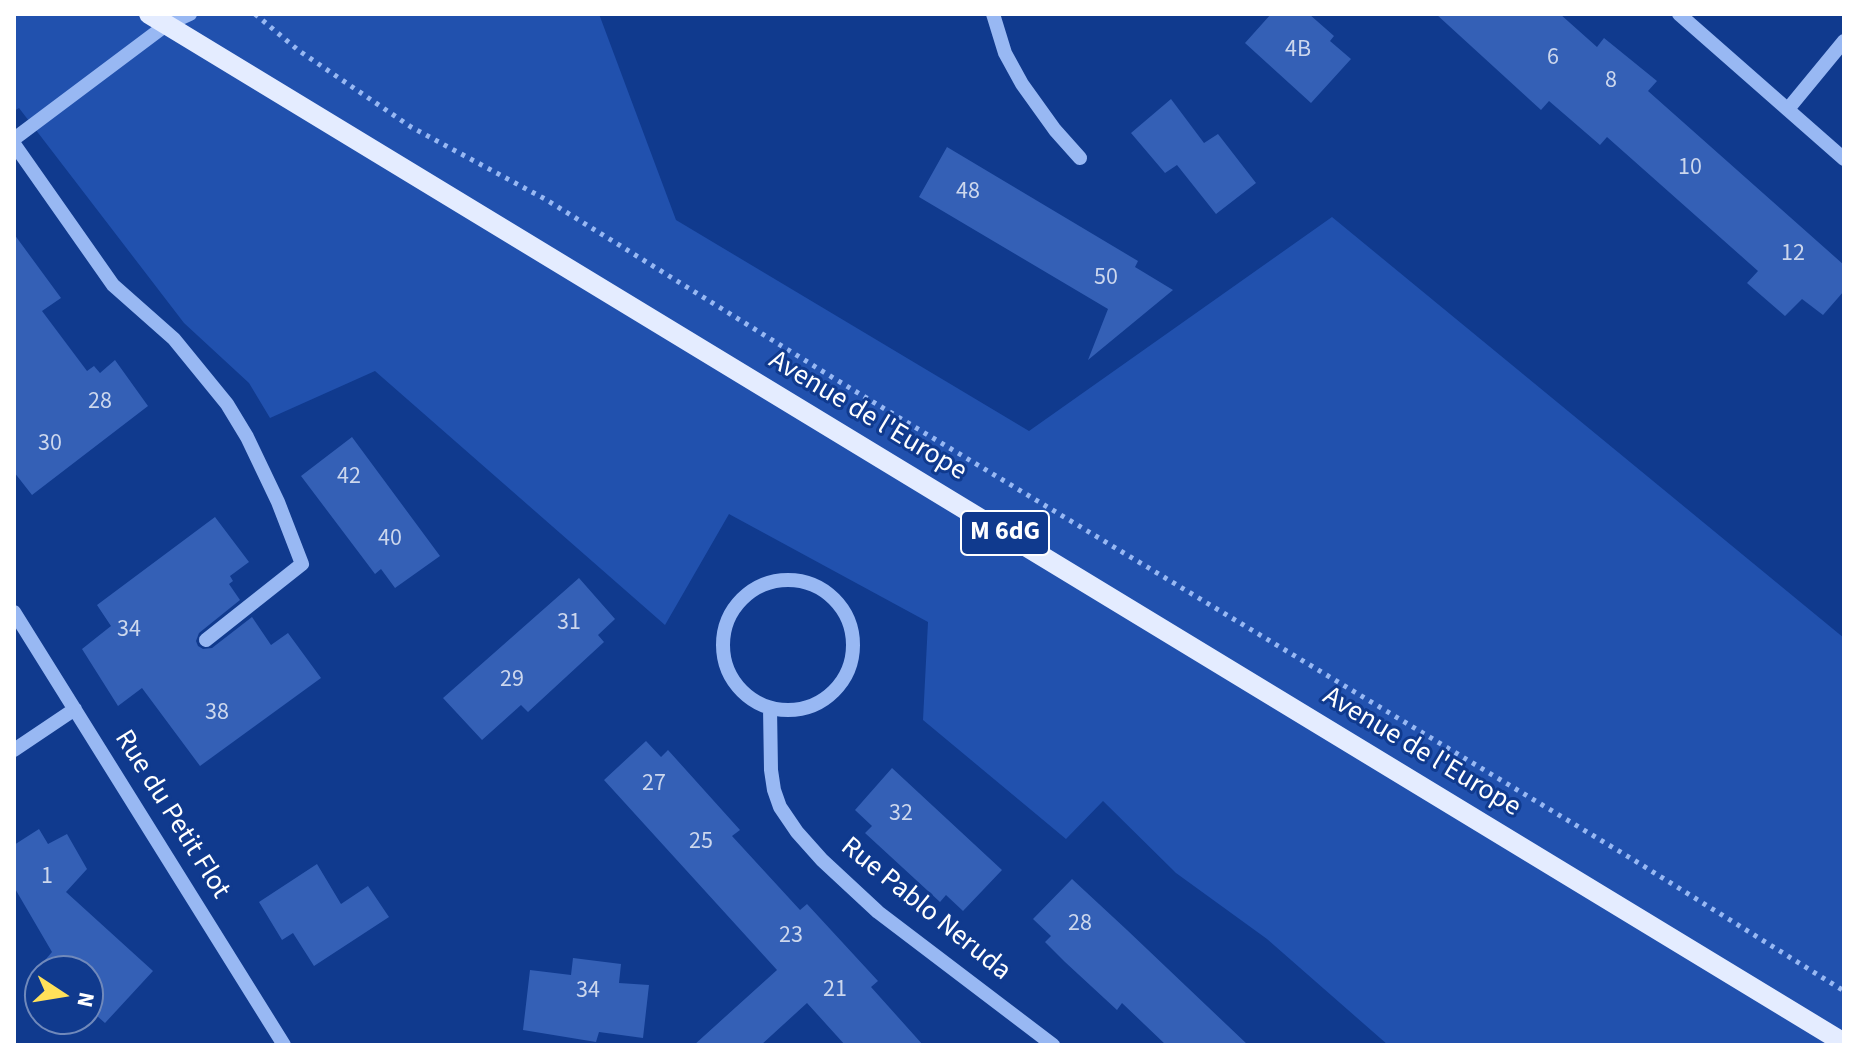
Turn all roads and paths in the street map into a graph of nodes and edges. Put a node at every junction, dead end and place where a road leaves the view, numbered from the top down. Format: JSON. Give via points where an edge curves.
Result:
{"nodes":[{"id":1,"x":190,"y":14,"type":"edge"},
{"id":2,"x":255,"y":14,"type":"edge"},
{"id":3,"x":993,"y":14,"type":"edge"},
{"id":4,"x":1679,"y":14,"type":"edge"},
{"id":5,"x":157,"y":19,"type":"edge"},
{"id":6,"x":1844,"y":41,"type":"edge"},
{"id":7,"x":1788,"y":109,"type":"junction"},
{"id":8,"x":14,"y":142,"type":"edge"},
{"id":9,"x":1080,"y":158,"type":"dead end"},
{"id":10,"x":1844,"y":159,"type":"edge"},
{"id":11,"x":14,"y":612,"type":"edge"},
{"id":12,"x":206,"y":640,"type":"dead end"},
{"id":13,"x":770,"y":708,"type":"junction"},
{"id":14,"x":75,"y":709,"type":"junction"},
{"id":15,"x":14,"y":750,"type":"edge"},
{"id":16,"x":1844,"y":991,"type":"edge"},
{"id":17,"x":1844,"y":1043,"type":"edge"},
{"id":18,"x":284,"y":1045,"type":"edge"},
{"id":19,"x":1053,"y":1045,"type":"edge"}],
"edges":[{"from":1,"to":5,"type":"street"},
{"from":2,"to":16,"type":"path","via":[[411,127],[545,199]]},
{"from":3,"to":9,"type":"street","via":[[1022,84]]},
{"from":4,"to":7,"type":"street"},
{"from":5,"to":8,"type":"street"},
{"from":5,"to":17,"type":"main road","name":"Avenue de l'Europe","number":"M 6dG"},
{"from":6,"to":7,"type":"street"},
{"from":7,"to":10,"type":"street"},
{"from":8,"to":12,"type":"street","via":[[113,285],[174,339],[227,404],[278,502],[302,564]]},
{"from":11,"to":14,"type":"street","name":"Rue du Petit Flot"},
{"from":13,"to":13,"type":"street","via":[[816,704],[836,689],[849,669],[849,622],[828,593],[807,582],[783,580],[760,586],[741,600],[724,632],[724,656],[733,679],[748,696]]},
{"from":13,"to":19,"type":"street","name":"Rue Pablo Neruda","via":[[774,790],[797,832],[878,912]]},
{"from":14,"to":15,"type":"street"},
{"from":14,"to":18,"type":"street","name":"Rue du Petit Flot"}]}
